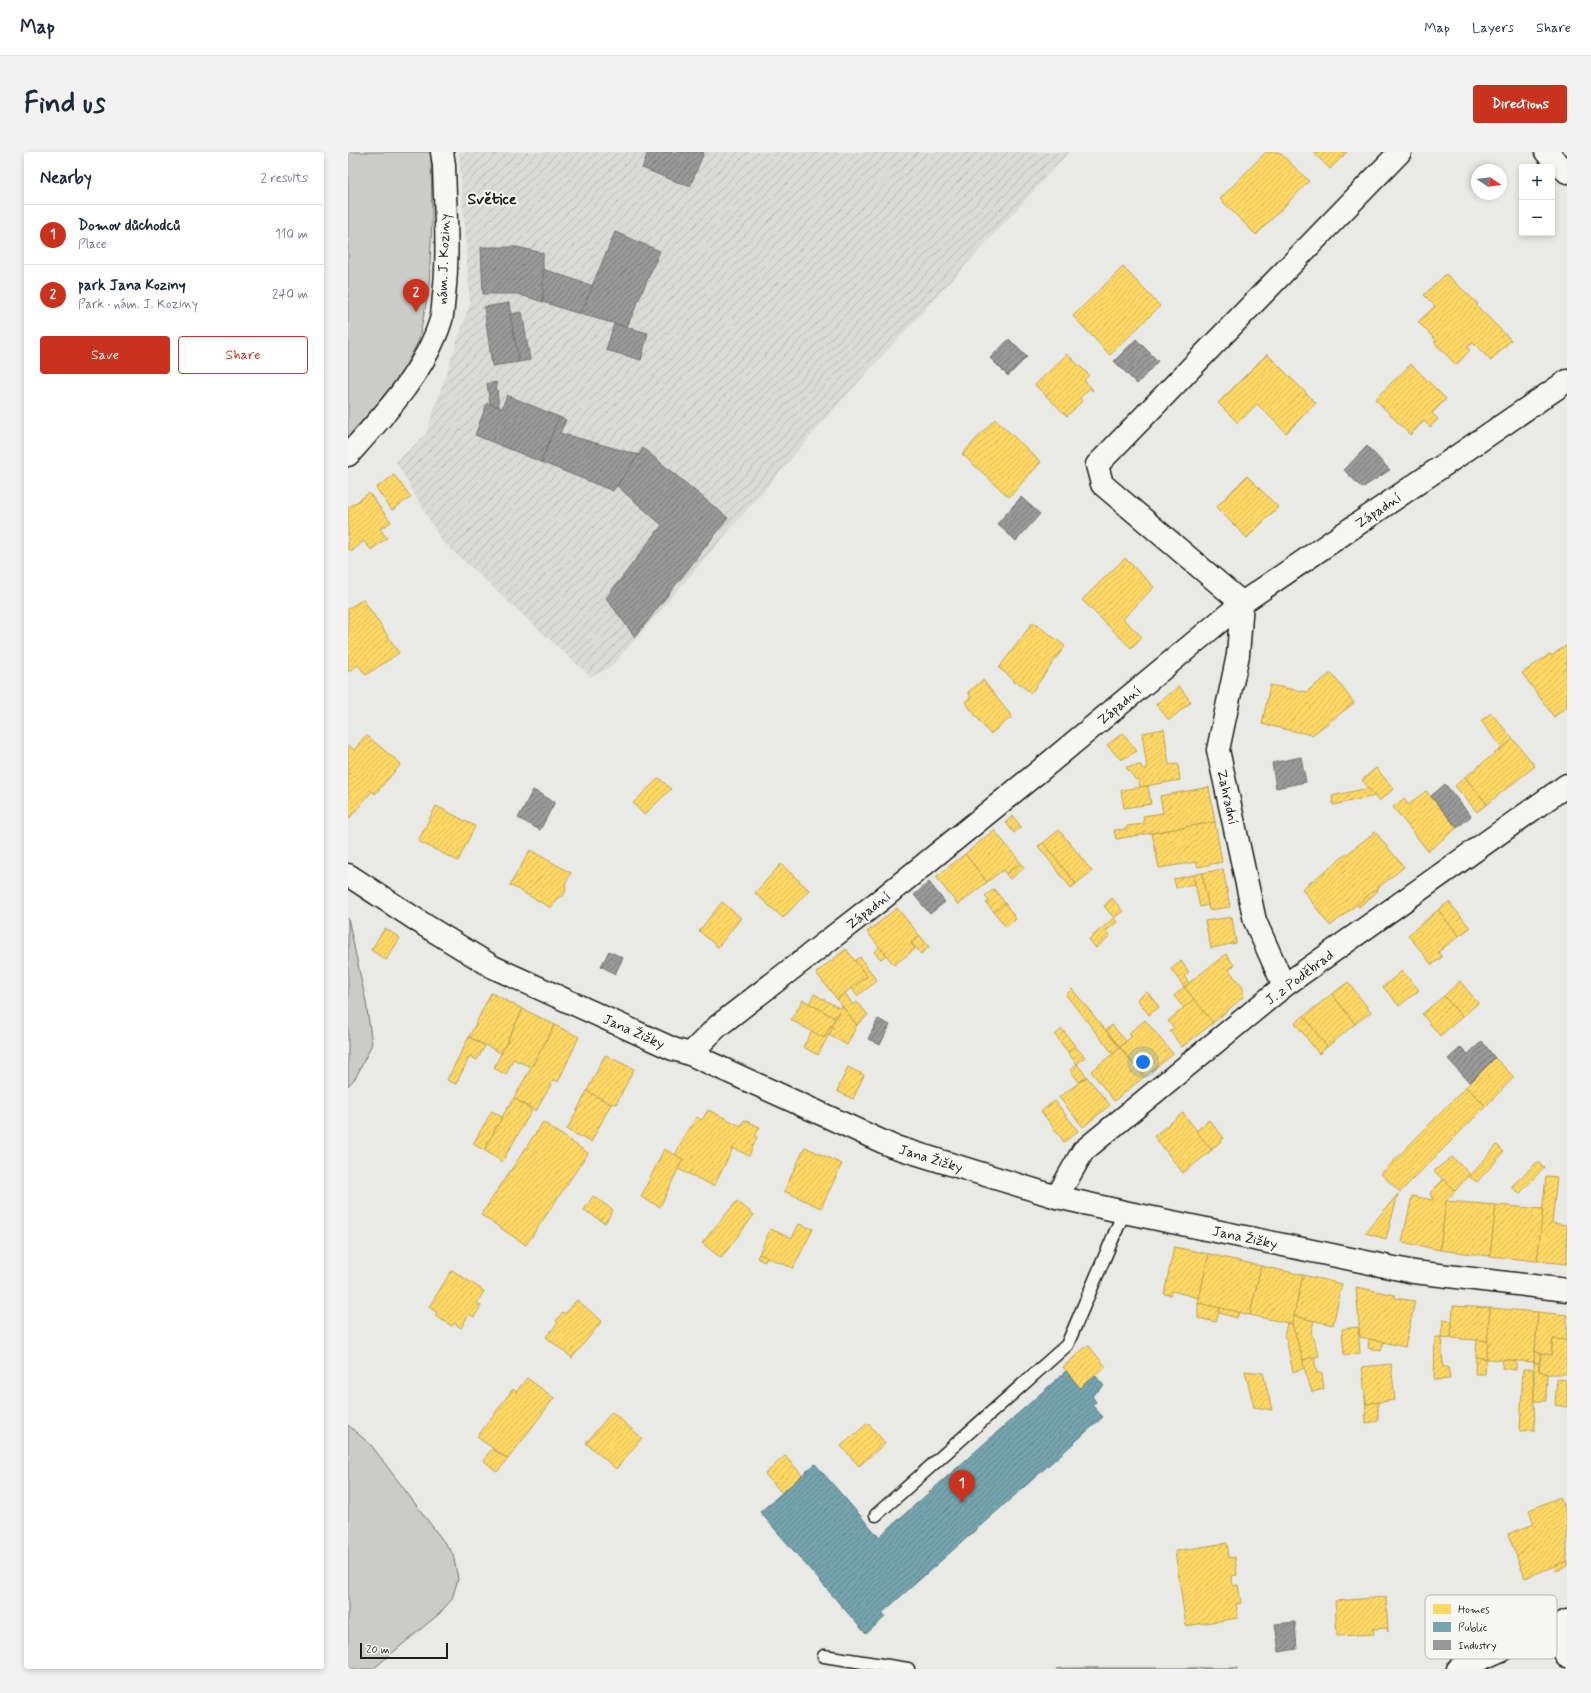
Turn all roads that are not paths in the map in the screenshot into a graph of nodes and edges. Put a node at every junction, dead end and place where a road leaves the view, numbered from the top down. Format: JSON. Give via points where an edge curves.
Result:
{"nodes":[{"id":1,"x":442,"y":152,"type":"edge"},
{"id":2,"x":1400,"y":152,"type":"edge"},
{"id":3,"x":1546,"y":152,"type":"edge"},
{"id":4,"x":1567,"y":172,"type":"edge"},
{"id":5,"x":1567,"y":382,"type":"edge"},
{"id":6,"x":348,"y":455,"type":"edge"},
{"id":7,"x":1242,"y":603,"type":"junction"},
{"id":8,"x":1567,"y":785,"type":"edge"},
{"id":9,"x":348,"y":875,"type":"edge"},
{"id":10,"x":1284,"y":986,"type":"junction"},
{"id":11,"x":690,"y":1054,"type":"junction"},
{"id":12,"x":1057,"y":1196,"type":"junction"},
{"id":13,"x":1124,"y":1212,"type":"junction"},
{"id":14,"x":1567,"y":1290,"type":"edge"},
{"id":15,"x":876,"y":1515,"type":"dead end"},
{"id":16,"x":1560,"y":1624,"type":"edge"},
{"id":17,"x":824,"y":1656,"type":"dead end"},
{"id":18,"x":1567,"y":1657,"type":"edge"},
{"id":19,"x":1481,"y":1659,"type":"edge"},
{"id":20,"x":908,"y":1669,"type":"edge"},
{"id":21,"x":1458,"y":1669,"type":"edge"}],
"edges":[{"from":1,"to":6,"type":"street","name":"nám. J. Koziny","via":[[447,244],[441,319],[429,349],[412,377]]},
{"from":2,"to":7,"type":"street","via":[[1097,465],[1102,484]]},
{"from":3,"to":4,"type":"street"},
{"from":5,"to":7,"type":"street","name":"Západní"},
{"from":7,"to":10,"type":"street","name":"Zahradní","via":[[1238,655],[1218,750],[1255,921]]},
{"from":7,"to":11,"type":"street","name":"Západní","via":[[889,893],[718,1026]]},
{"from":8,"to":10,"type":"street","name":"J. z Poděbrad"},
{"from":9,"to":11,"type":"street","name":"Jana Žižky","via":[[492,967],[673,1049]]},
{"from":10,"to":12,"type":"street","name":"J. z Poděbrad","via":[[1082,1152]]},
{"from":11,"to":12,"type":"street","name":"Jana Žižky","via":[[892,1146]]},
{"from":12,"to":13,"type":"street","name":"Jana Žižky"},
{"from":13,"to":14,"type":"street","name":"Jana Žižky","via":[[1414,1272]]},
{"from":13,"to":15,"type":"lane","via":[[1067,1345]]},
{"from":16,"to":18,"type":"street"},
{"from":17,"to":20,"type":"lane"},
{"from":19,"to":21,"type":"street"}]}
